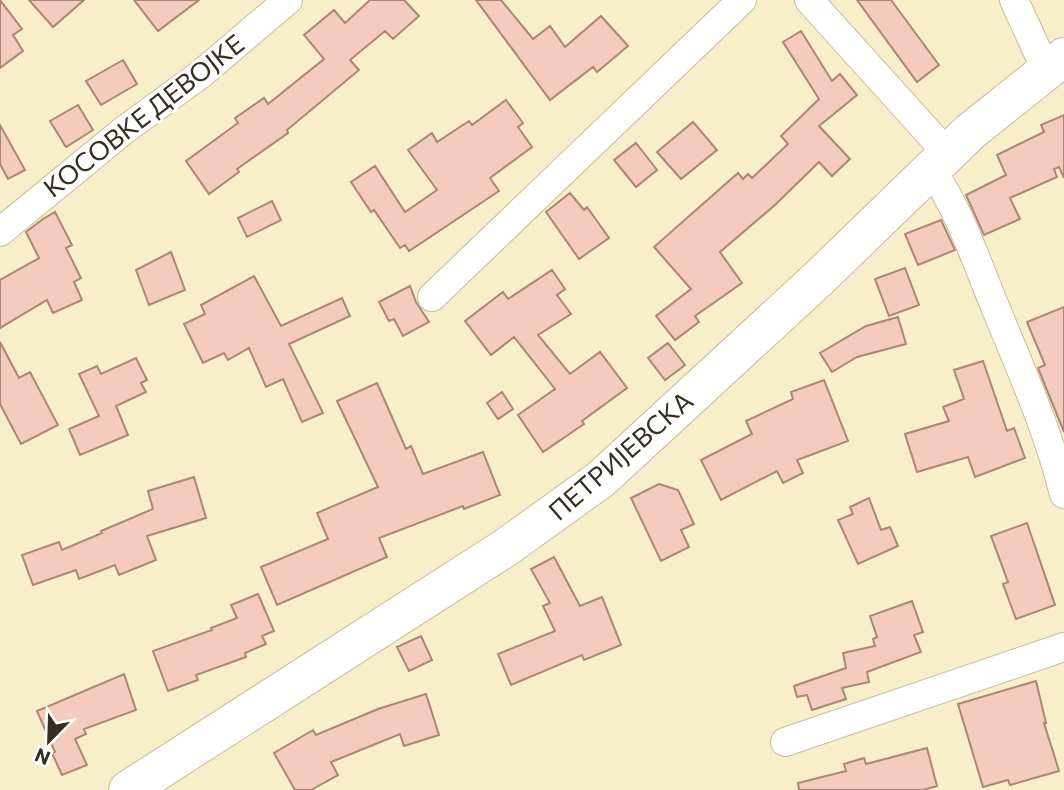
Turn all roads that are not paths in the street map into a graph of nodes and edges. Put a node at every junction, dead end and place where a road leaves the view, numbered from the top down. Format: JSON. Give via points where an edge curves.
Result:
{"nodes":[{"id":1,"x":288,"y":0,"type":"edge"},
{"id":2,"x":742,"y":0,"type":"edge"},
{"id":3,"x":809,"y":0,"type":"edge"},
{"id":4,"x":1014,"y":0,"type":"edge"},
{"id":5,"x":1055,"y":63,"type":"edge"},
{"id":6,"x":939,"y":161,"type":"junction"},
{"id":7,"x":0,"y":232,"type":"edge"},
{"id":8,"x":432,"y":297,"type":"dead end"},
{"id":9,"x":1059,"y":456,"type":"edge"},
{"id":10,"x":1064,"y":494,"type":"edge"},
{"id":11,"x":1064,"y":647,"type":"edge"},
{"id":12,"x":785,"y":742,"type":"dead end"},
{"id":13,"x":128,"y":790,"type":"edge"}],
"edges":[{"from":1,"to":7,"type":"street","name":"КОСОВКЕ ДЕВОЈКЕ"},
{"from":2,"to":8,"type":"street"},
{"from":3,"to":6,"type":"street"},
{"from":4,"to":5,"type":"street"},
{"from":5,"to":6,"type":"main road","name":"ПЕТРИЈЕВСКА"},
{"from":6,"to":9,"type":"street"},
{"from":6,"to":13,"type":"main road","name":"ПЕТРИЈЕВСКА","via":[[818,279],[585,492],[506,548]]},
{"from":9,"to":10,"type":"street"},
{"from":11,"to":12,"type":"street"}]}
